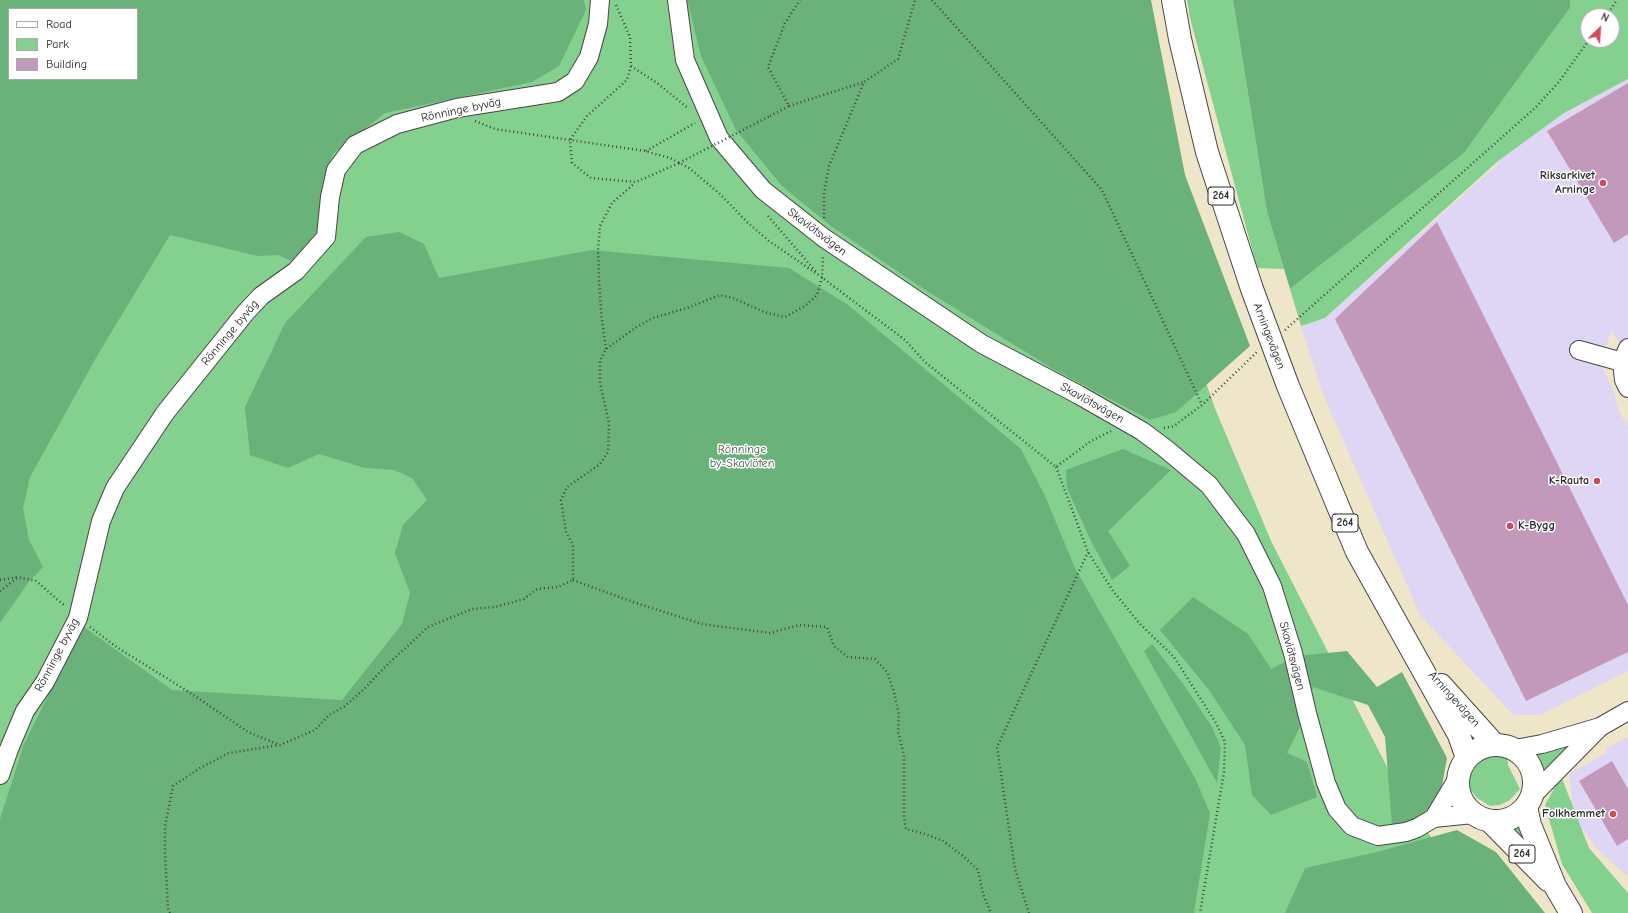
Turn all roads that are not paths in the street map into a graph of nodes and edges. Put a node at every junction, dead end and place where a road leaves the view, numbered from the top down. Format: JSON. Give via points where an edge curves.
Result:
{"nodes":[{"id":1,"x":600,"y":0,"type":"edge"},
{"id":2,"x":677,"y":0,"type":"edge"},
{"id":3,"x":1173,"y":0,"type":"edge"},
{"id":4,"x":1579,"y":350,"type":"dead end"},
{"id":5,"x":1625,"y":355,"type":"edge"},
{"id":6,"x":1628,"y":388,"type":"edge"},
{"id":7,"x":1413,"y":654,"type":"junction"},
{"id":8,"x":1628,"y":711,"type":"edge"},
{"id":9,"x":1600,"y":726,"type":"junction"},
{"id":10,"x":1504,"y":747,"type":"junction"},
{"id":11,"x":1467,"y":758,"type":"junction"},
{"id":12,"x":0,"y":775,"type":"edge"},
{"id":13,"x":1458,"y":778,"type":"junction"},
{"id":14,"x":1529,"y":802,"type":"junction"},
{"id":15,"x":1482,"y":817,"type":"junction"},
{"id":16,"x":1434,"y":818,"type":"junction"},
{"id":17,"x":1554,"y":886,"type":"junction"},
{"id":18,"x":1571,"y":913,"type":"edge"}],
"edges":[{"from":1,"to":12,"type":"street","name":"Rönninge byväg","via":[[598,24],[589,56],[575,81],[558,92],[461,108],[397,124],[355,145],[336,170],[326,237],[296,271],[261,296],[246,312],[165,414],[115,488],[101,521],[78,618],[44,682],[25,711]]},
{"from":2,"to":16,"type":"street","name":"Skavlötsvägen","via":[[685,60],[719,138],[763,190],[824,238],[982,344],[1080,395],[1142,431],[1209,485],[1246,534],[1272,586],[1293,653],[1326,783],[1337,809],[1352,826],[1378,836],[1406,832]]},
{"from":3,"to":7,"type":"main road","name":"Arningevägen","number":"264","via":[[1207,152],[1252,289],[1288,386],[1357,552]]},
{"from":4,"to":5,"type":"street"},
{"from":5,"to":6,"type":"street","via":[[1624,380]]},
{"from":7,"to":10,"type":"main road","name":"Arningevägen","number":"264"},
{"from":7,"to":11,"type":"main road","name":"Arningevägen","number":"264","via":[[1459,735]]},
{"from":8,"to":9,"type":"street"},
{"from":9,"to":10,"type":"street","via":[[1542,744]]},
{"from":9,"to":14,"type":"street"},
{"from":10,"to":11,"type":"main road","via":[[1478,748]]},
{"from":10,"to":14,"type":"main road","number":"264","via":[[1526,758],[1532,770],[1534,784]]},
{"from":11,"to":13,"type":"main road"},
{"from":13,"to":15,"type":"main road","number":"264","via":[[1460,796]]},
{"from":13,"to":16,"type":"street","name":"Skavlötsvägen"},
{"from":14,"to":15,"type":"main road","via":[[1511,818]]},
{"from":14,"to":17,"type":"main road","number":"264","via":[[1530,825]]},
{"from":15,"to":16,"type":"street","name":"Skavlötsvägen"},
{"from":15,"to":17,"type":"main road","number":"264"},
{"from":17,"to":18,"type":"main road","number":"264"}]}
